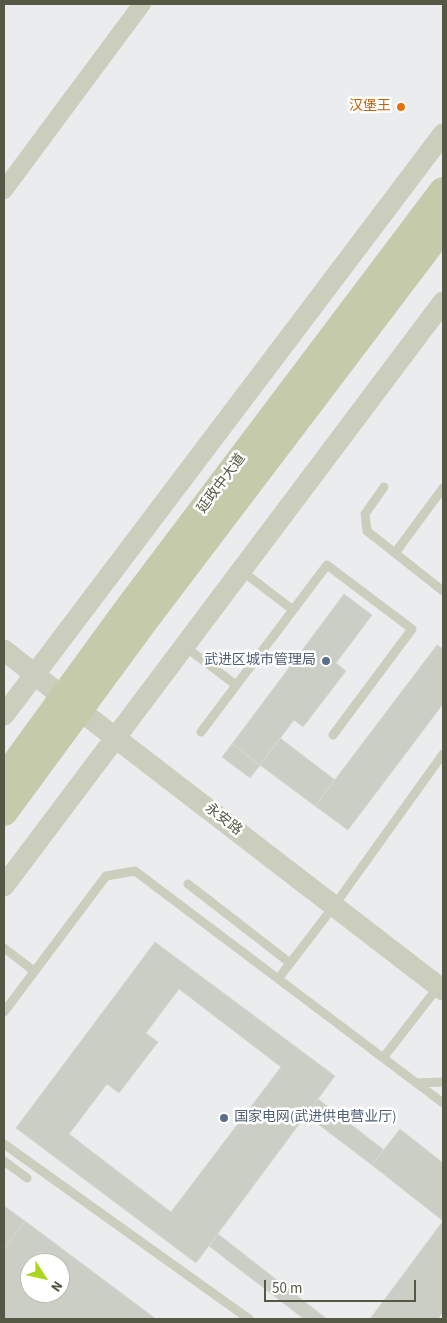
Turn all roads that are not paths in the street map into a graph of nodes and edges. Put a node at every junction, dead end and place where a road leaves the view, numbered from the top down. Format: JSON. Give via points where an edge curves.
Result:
{"nodes":[{"id":1,"x":142,"y":4,"type":"edge"},
{"id":2,"x":443,"y":134,"type":"edge"},
{"id":3,"x":4,"y":190,"type":"edge"},
{"id":4,"x":443,"y":191,"type":"edge"},
{"id":5,"x":443,"y":227,"type":"edge"},
{"id":6,"x":441,"y":310,"type":"edge"},
{"id":7,"x":384,"y":487,"type":"dead end"},
{"id":8,"x":443,"y":488,"type":"edge"},
{"id":9,"x":395,"y":553,"type":"junction"},
{"id":10,"x":241,"y":570,"type":"junction"},
{"id":11,"x":443,"y":590,"type":"edge"},
{"id":12,"x":293,"y":610,"type":"junction"},
{"id":13,"x":184,"y":646,"type":"junction"},
{"id":14,"x":4,"y":650,"type":"edge"},
{"id":15,"x":35,"y":674,"type":"junction"},
{"id":16,"x":236,"y":686,"type":"junction"},
{"id":17,"x":71,"y":703,"type":"junction"},
{"id":18,"x":4,"y":715,"type":"edge"},
{"id":19,"x":201,"y":732,"type":"dead end"},
{"id":20,"x":333,"y":735,"type":"dead end"},
{"id":21,"x":116,"y":737,"type":"junction"},
{"id":22,"x":443,"y":754,"type":"edge"},
{"id":23,"x":4,"y":779,"type":"edge"},
{"id":24,"x":4,"y":812,"type":"edge"},
{"id":25,"x":188,"y":884,"type":"dead end"},
{"id":26,"x":4,"y":886,"type":"edge"},
{"id":27,"x":334,"y":906,"type":"junction"},
{"id":28,"x":4,"y":948,"type":"edge"},
{"id":29,"x":290,"y":962,"type":"junction"},
{"id":30,"x":34,"y":971,"type":"junction"},
{"id":31,"x":278,"y":978,"type":"junction"},
{"id":32,"x":441,"y":988,"type":"edge"},
{"id":33,"x":4,"y":1012,"type":"edge"},
{"id":34,"x":383,"y":1058,"type":"junction"},
{"id":35,"x":443,"y":1082,"type":"edge"},
{"id":36,"x":416,"y":1083,"type":"junction"},
{"id":37,"x":443,"y":1103,"type":"edge"},
{"id":38,"x":4,"y":1144,"type":"edge"},
{"id":39,"x":4,"y":1161,"type":"edge"},
{"id":40,"x":27,"y":1178,"type":"dead end"},
{"id":41,"x":249,"y":1319,"type":"edge"}],
"edges":[{"from":1,"to":3,"type":"street"},
{"from":2,"to":15,"type":"street"},
{"from":4,"to":17,"type":"main road","name":"延政中大道","via":[[126,610]]},
{"from":5,"to":17,"type":"main road","name":"延政中大道"},
{"from":6,"to":10,"type":"street"},
{"from":7,"to":9,"type":"lane","via":[[364,514],[367,531]]},
{"from":8,"to":9,"type":"lane"},
{"from":9,"to":11,"type":"lane"},
{"from":10,"to":12,"type":"lane"},
{"from":10,"to":13,"type":"street"},
{"from":12,"to":16,"type":"lane"},
{"from":12,"to":20,"type":"lane","via":[[327,565],[412,629]]},
{"from":13,"to":16,"type":"lane"},
{"from":13,"to":21,"type":"street"},
{"from":14,"to":15,"type":"street","name":"永安路"},
{"from":15,"to":17,"type":"street","name":"永安路"},
{"from":15,"to":18,"type":"street"},
{"from":16,"to":19,"type":"lane"},
{"from":17,"to":21,"type":"street","name":"永安路"},
{"from":17,"to":23,"type":"main road","name":"延政中大道"},
{"from":17,"to":24,"type":"main road","name":"延政中大道"},
{"from":21,"to":26,"type":"street"},
{"from":21,"to":27,"type":"street","name":"永安路"},
{"from":22,"to":27,"type":"lane"},
{"from":25,"to":29,"type":"lane"},
{"from":27,"to":29,"type":"lane"},
{"from":27,"to":32,"type":"street","name":"永安路"},
{"from":28,"to":30,"type":"lane"},
{"from":29,"to":31,"type":"lane"},
{"from":30,"to":31,"type":"lane","via":[[106,876],[135,871]]},
{"from":30,"to":33,"type":"lane"},
{"from":31,"to":34,"type":"lane"},
{"from":32,"to":34,"type":"lane"},
{"from":34,"to":36,"type":"lane"},
{"from":35,"to":36,"type":"lane"},
{"from":36,"to":37,"type":"lane"},
{"from":38,"to":41,"type":"lane"},
{"from":39,"to":40,"type":"lane"}]}
